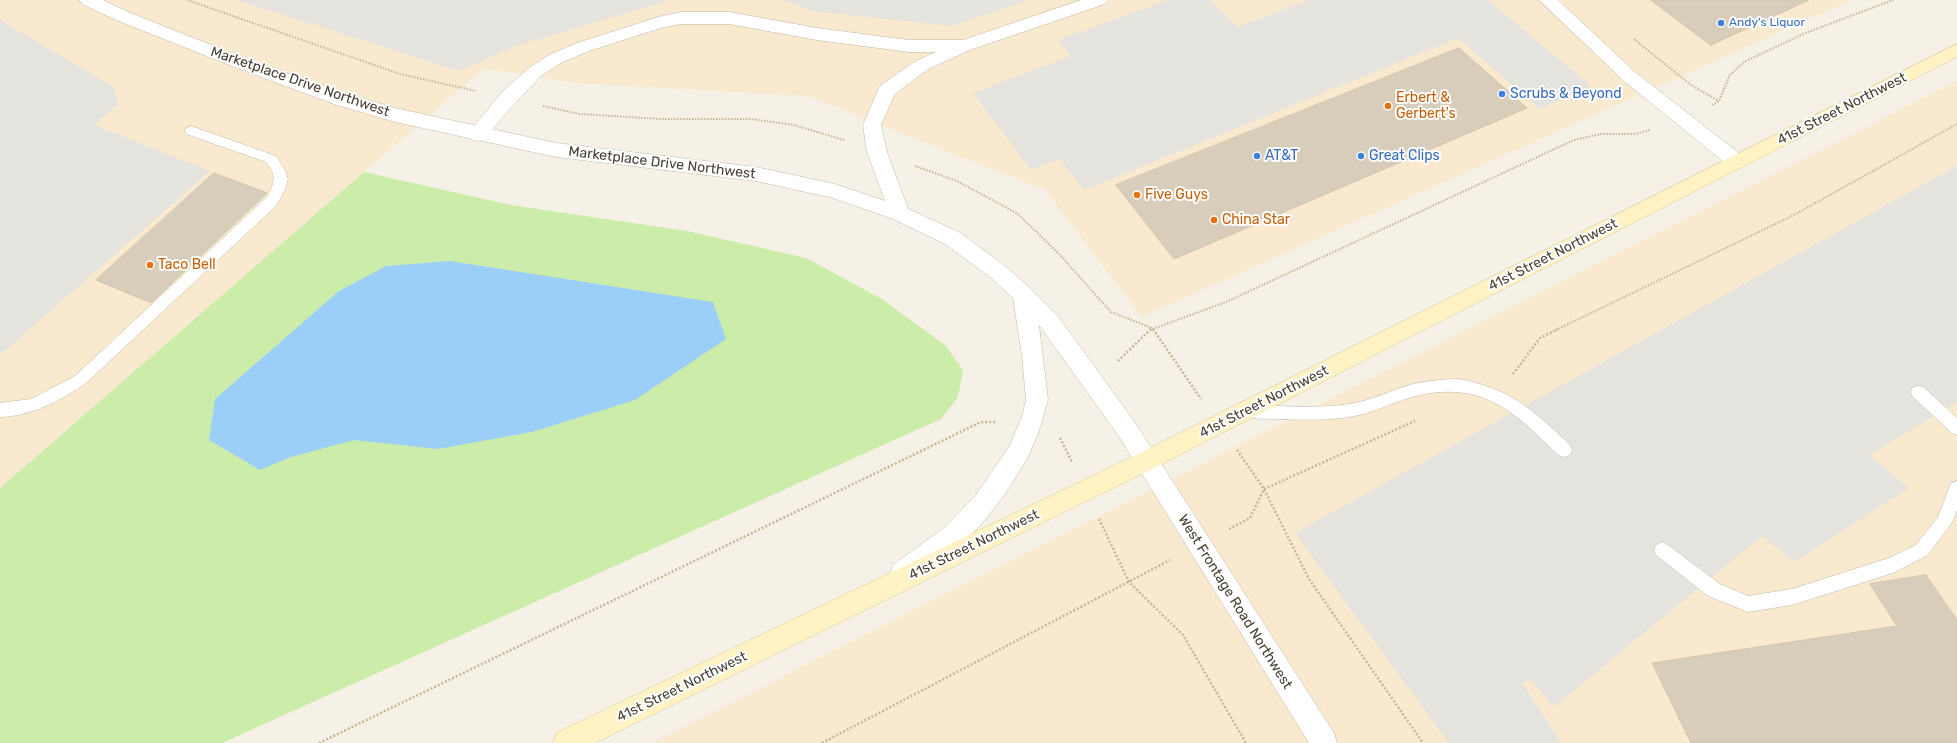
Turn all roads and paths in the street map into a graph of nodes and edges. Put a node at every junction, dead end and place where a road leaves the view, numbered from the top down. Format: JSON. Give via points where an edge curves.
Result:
{"nodes":[{"id":1,"x":88,"y":0,"type":"edge"},
{"id":2,"x":187,"y":0,"type":"edge"},
{"id":3,"x":1099,"y":0,"type":"edge"},
{"id":4,"x":1548,"y":0,"type":"edge"},
{"id":5,"x":1893,"y":0,"type":"edge"},
{"id":6,"x":1629,"y":35,"type":"dead end"},
{"id":7,"x":964,"y":46,"type":"junction"},
{"id":8,"x":1957,"y":50,"type":"edge"},
{"id":9,"x":508,"y":98,"type":"junction"},
{"id":10,"x":1719,"y":101,"type":"junction"},
{"id":11,"x":1684,"y":121,"type":"junction"},
{"id":12,"x":1957,"y":124,"type":"edge"},
{"id":13,"x":191,"y":131,"type":"dead end"},
{"id":14,"x":477,"y":134,"type":"junction"},
{"id":15,"x":877,"y":152,"type":"junction"},
{"id":16,"x":1737,"y":162,"type":"junction"},
{"id":17,"x":900,"y":214,"type":"junction"},
{"id":18,"x":1023,"y":294,"type":"junction"},
{"id":19,"x":1484,"y":389,"type":"junction"},
{"id":20,"x":1918,"y":392,"type":"dead end"},
{"id":21,"x":0,"y":410,"type":"edge"},
{"id":22,"x":1245,"y":411,"type":"junction"},
{"id":23,"x":1420,"y":418,"type":"dead end"},
{"id":24,"x":981,"y":422,"type":"dead end"},
{"id":25,"x":1957,"y":428,"type":"edge"},
{"id":26,"x":1564,"y":450,"type":"dead end"},
{"id":27,"x":1146,"y":461,"type":"junction"},
{"id":28,"x":1957,"y":488,"type":"edge"},
{"id":29,"x":1662,"y":550,"type":"dead end"},
{"id":30,"x":873,"y":594,"type":"junction"},
{"id":31,"x":319,"y":743,"type":"edge"},
{"id":32,"x":566,"y":743,"type":"edge"},
{"id":33,"x":822,"y":743,"type":"edge"},
{"id":34,"x":1246,"y":743,"type":"edge"},
{"id":35,"x":1324,"y":743,"type":"edge"},
{"id":36,"x":1423,"y":743,"type":"edge"}],
"edges":[{"from":1,"to":14,"type":"street","name":"Marketplace Drive Northwest","via":[[235,61],[341,99],[395,116]]},
{"from":2,"to":9,"type":"path","via":[[400,74]]},
{"from":3,"to":7,"type":"street"},
{"from":4,"to":11,"type":"street","via":[[1630,77]]},
{"from":5,"to":10,"type":"path","via":[[1803,34],[1744,62],[1730,75]]},
{"from":6,"to":10,"type":"path","via":[[1691,85]]},
{"from":7,"to":9,"type":"street","via":[[910,46],[817,34],[730,18],[682,18],[583,47],[555,59],[534,72]]},
{"from":7,"to":15,"type":"street","via":[[922,65],[887,90],[872,125]]},
{"from":8,"to":16,"type":"main road","name":"41st Street Northwest"},
{"from":9,"to":14,"type":"street"},
{"from":9,"to":15,"type":"path","via":[[580,114],[662,119],[751,119],[794,125]]},
{"from":10,"to":11,"type":"path"},
{"from":11,"to":15,"type":"path","via":[[1636,134],[1601,134],[1574,140],[1226,302],[1152,328],[1111,312],[1060,255],[1018,214],[957,181]]},
{"from":11,"to":16,"type":"street"},
{"from":12,"to":19,"type":"path","via":[[1794,215],[1540,338],[1513,374]]},
{"from":13,"to":21,"type":"lane","via":[[271,158],[281,175],[280,187],[272,201],[80,380],[38,404],[15,411]]},
{"from":14,"to":17,"type":"street","name":"Marketplace Drive Northwest","via":[[556,150],[756,174],[835,191]]},
{"from":15,"to":17,"type":"street"},
{"from":16,"to":22,"type":"main road","name":"41st Street Northwest"},
{"from":17,"to":18,"type":"street","name":"Marketplace Drive Northwest","via":[[952,238]]},
{"from":18,"to":27,"type":"street","name":"Marketplace Drive Northwest","via":[[1048,321],[1126,428]]},
{"from":18,"to":30,"type":"street","via":[[1033,349],[1037,399],[1022,445],[1006,474],[981,508],[961,529]]},
{"from":19,"to":22,"type":"lane","via":[[1433,386],[1339,412]]},
{"from":19,"to":26,"type":"lane","via":[[1513,403],[1535,420]]},
{"from":20,"to":25,"type":"lane"},
{"from":22,"to":27,"type":"main road","name":"41st Street Northwest"},
{"from":23,"to":36,"type":"path","via":[[1264,489],[1309,579]]},
{"from":24,"to":31,"type":"path"},
{"from":27,"to":30,"type":"main road","name":"41st Street Northwest"},
{"from":27,"to":35,"type":"street","name":"West Frontage Road Northwest"},
{"from":28,"to":29,"type":"lane","via":[[1945,521],[1922,550],[1893,565],[1792,597],[1748,604],[1714,590]]},
{"from":30,"to":32,"type":"main road","name":"41st Street Northwest"},
{"from":33,"to":34,"type":"path","via":[[1129,582],[1183,635]]}]}
